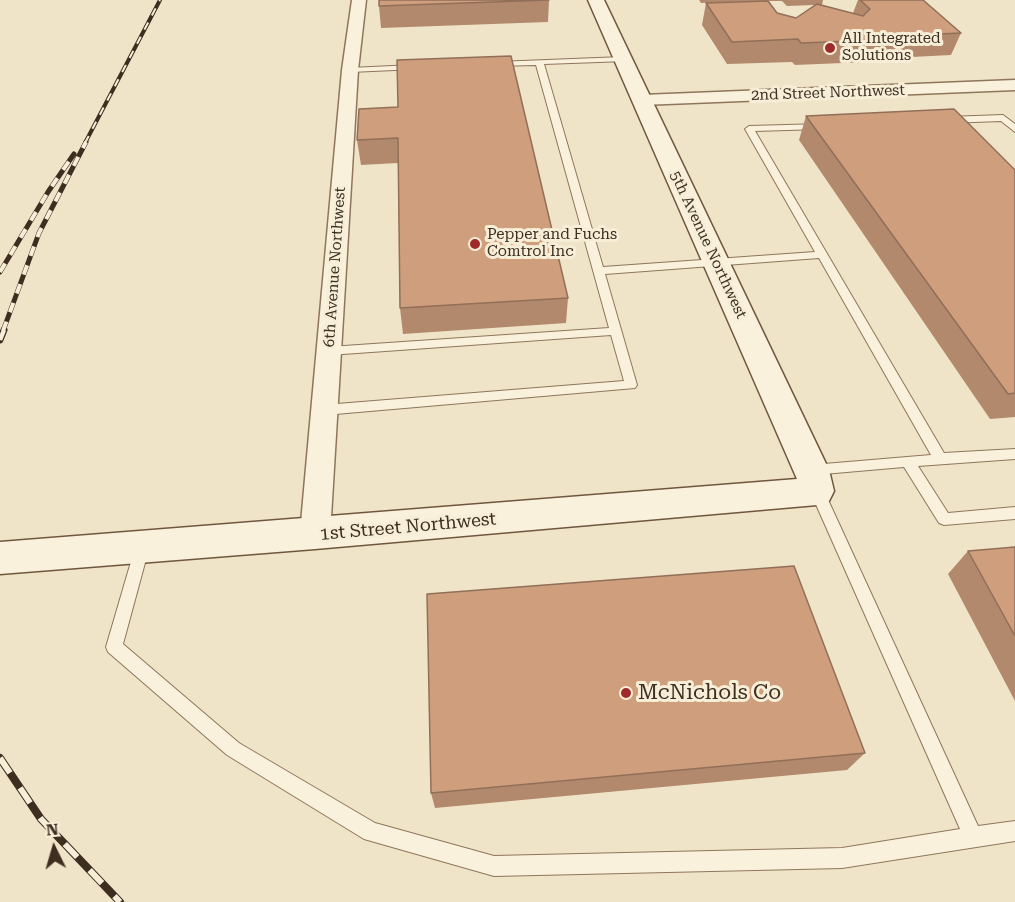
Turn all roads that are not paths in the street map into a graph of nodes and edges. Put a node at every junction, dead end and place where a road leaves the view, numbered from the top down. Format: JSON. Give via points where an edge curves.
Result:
{"nodes":[{"id":1,"x":359,"y":0,"type":"edge"},
{"id":2,"x":596,"y":0,"type":"edge"},
{"id":3,"x":622,"y":59,"type":"junction"},
{"id":4,"x":539,"y":62,"type":"junction"},
{"id":5,"x":492,"y":64,"type":"edge"},
{"id":6,"x":421,"y":67,"type":"edge"},
{"id":7,"x":350,"y":70,"type":"junction"},
{"id":8,"x":1015,"y":85,"type":"edge"},
{"id":9,"x":642,"y":100,"type":"junction"},
{"id":10,"x":934,"y":121,"type":"edge"},
{"id":11,"x":830,"y":126,"type":"edge"},
{"id":12,"x":1015,"y":129,"type":"edge"},
{"id":13,"x":822,"y":255,"type":"junction"},
{"id":14,"x":716,"y":264,"type":"junction"},
{"id":15,"x":598,"y":272,"type":"junction"},
{"id":16,"x":615,"y":331,"type":"junction"},
{"id":17,"x":329,"y":351,"type":"junction"},
{"id":18,"x":324,"y":410,"type":"junction"},
{"id":19,"x":1015,"y":454,"type":"edge"},
{"id":20,"x":940,"y":459,"type":"junction"},
{"id":21,"x":907,"y":461,"type":"junction"},
{"id":22,"x":814,"y":481,"type":"junction"},
{"id":23,"x":1015,"y":513,"type":"edge"},
{"id":24,"x":315,"y":534,"type":"junction"},
{"id":25,"x":142,"y":548,"type":"junction"},
{"id":26,"x":0,"y":558,"type":"edge"},
{"id":27,"x":1015,"y":831,"type":"edge"},
{"id":28,"x":973,"y":836,"type":"junction"}],
"edges":[{"from":1,"to":7,"type":"street","name":"6th Avenue Northwest"},
{"from":2,"to":3,"type":"street","name":"5th Avenue Northwest"},
{"from":3,"to":4,"type":"lane"},
{"from":3,"to":9,"type":"street","name":"5th Avenue Northwest"},
{"from":4,"to":5,"type":"lane"},
{"from":4,"to":15,"type":"lane"},
{"from":6,"to":7,"type":"lane"},
{"from":7,"to":17,"type":"street","name":"6th Avenue Northwest"},
{"from":8,"to":9,"type":"street","name":"2nd Street Northwest"},
{"from":9,"to":14,"type":"street","name":"5th Avenue Northwest"},
{"from":10,"to":12,"type":"lane","via":[[1003,118]]},
{"from":11,"to":13,"type":"lane","via":[[749,129]]},
{"from":13,"to":14,"type":"lane"},
{"from":13,"to":20,"type":"lane"},
{"from":14,"to":15,"type":"lane"},
{"from":14,"to":22,"type":"street","name":"5th Avenue Northwest"},
{"from":15,"to":16,"type":"lane"},
{"from":16,"to":17,"type":"lane"},
{"from":16,"to":18,"type":"lane","via":[[630,385]]},
{"from":17,"to":18,"type":"street","name":"6th Avenue Northwest"},
{"from":18,"to":24,"type":"street","name":"6th Avenue Northwest"},
{"from":19,"to":20,"type":"lane"},
{"from":20,"to":21,"type":"lane"},
{"from":21,"to":22,"type":"lane"},
{"from":21,"to":23,"type":"lane","via":[[944,519]]},
{"from":22,"to":24,"type":"street","name":"1st Street Northwest"},
{"from":22,"to":28,"type":"lane"},
{"from":24,"to":25,"type":"street","name":"1st Street Northwest"},
{"from":25,"to":26,"type":"street","name":"1st Street Northwest"},
{"from":25,"to":28,"type":"lane","via":[[114,647],[233,749],[371,832],[494,866],[842,858]]},
{"from":27,"to":28,"type":"lane"}]}
